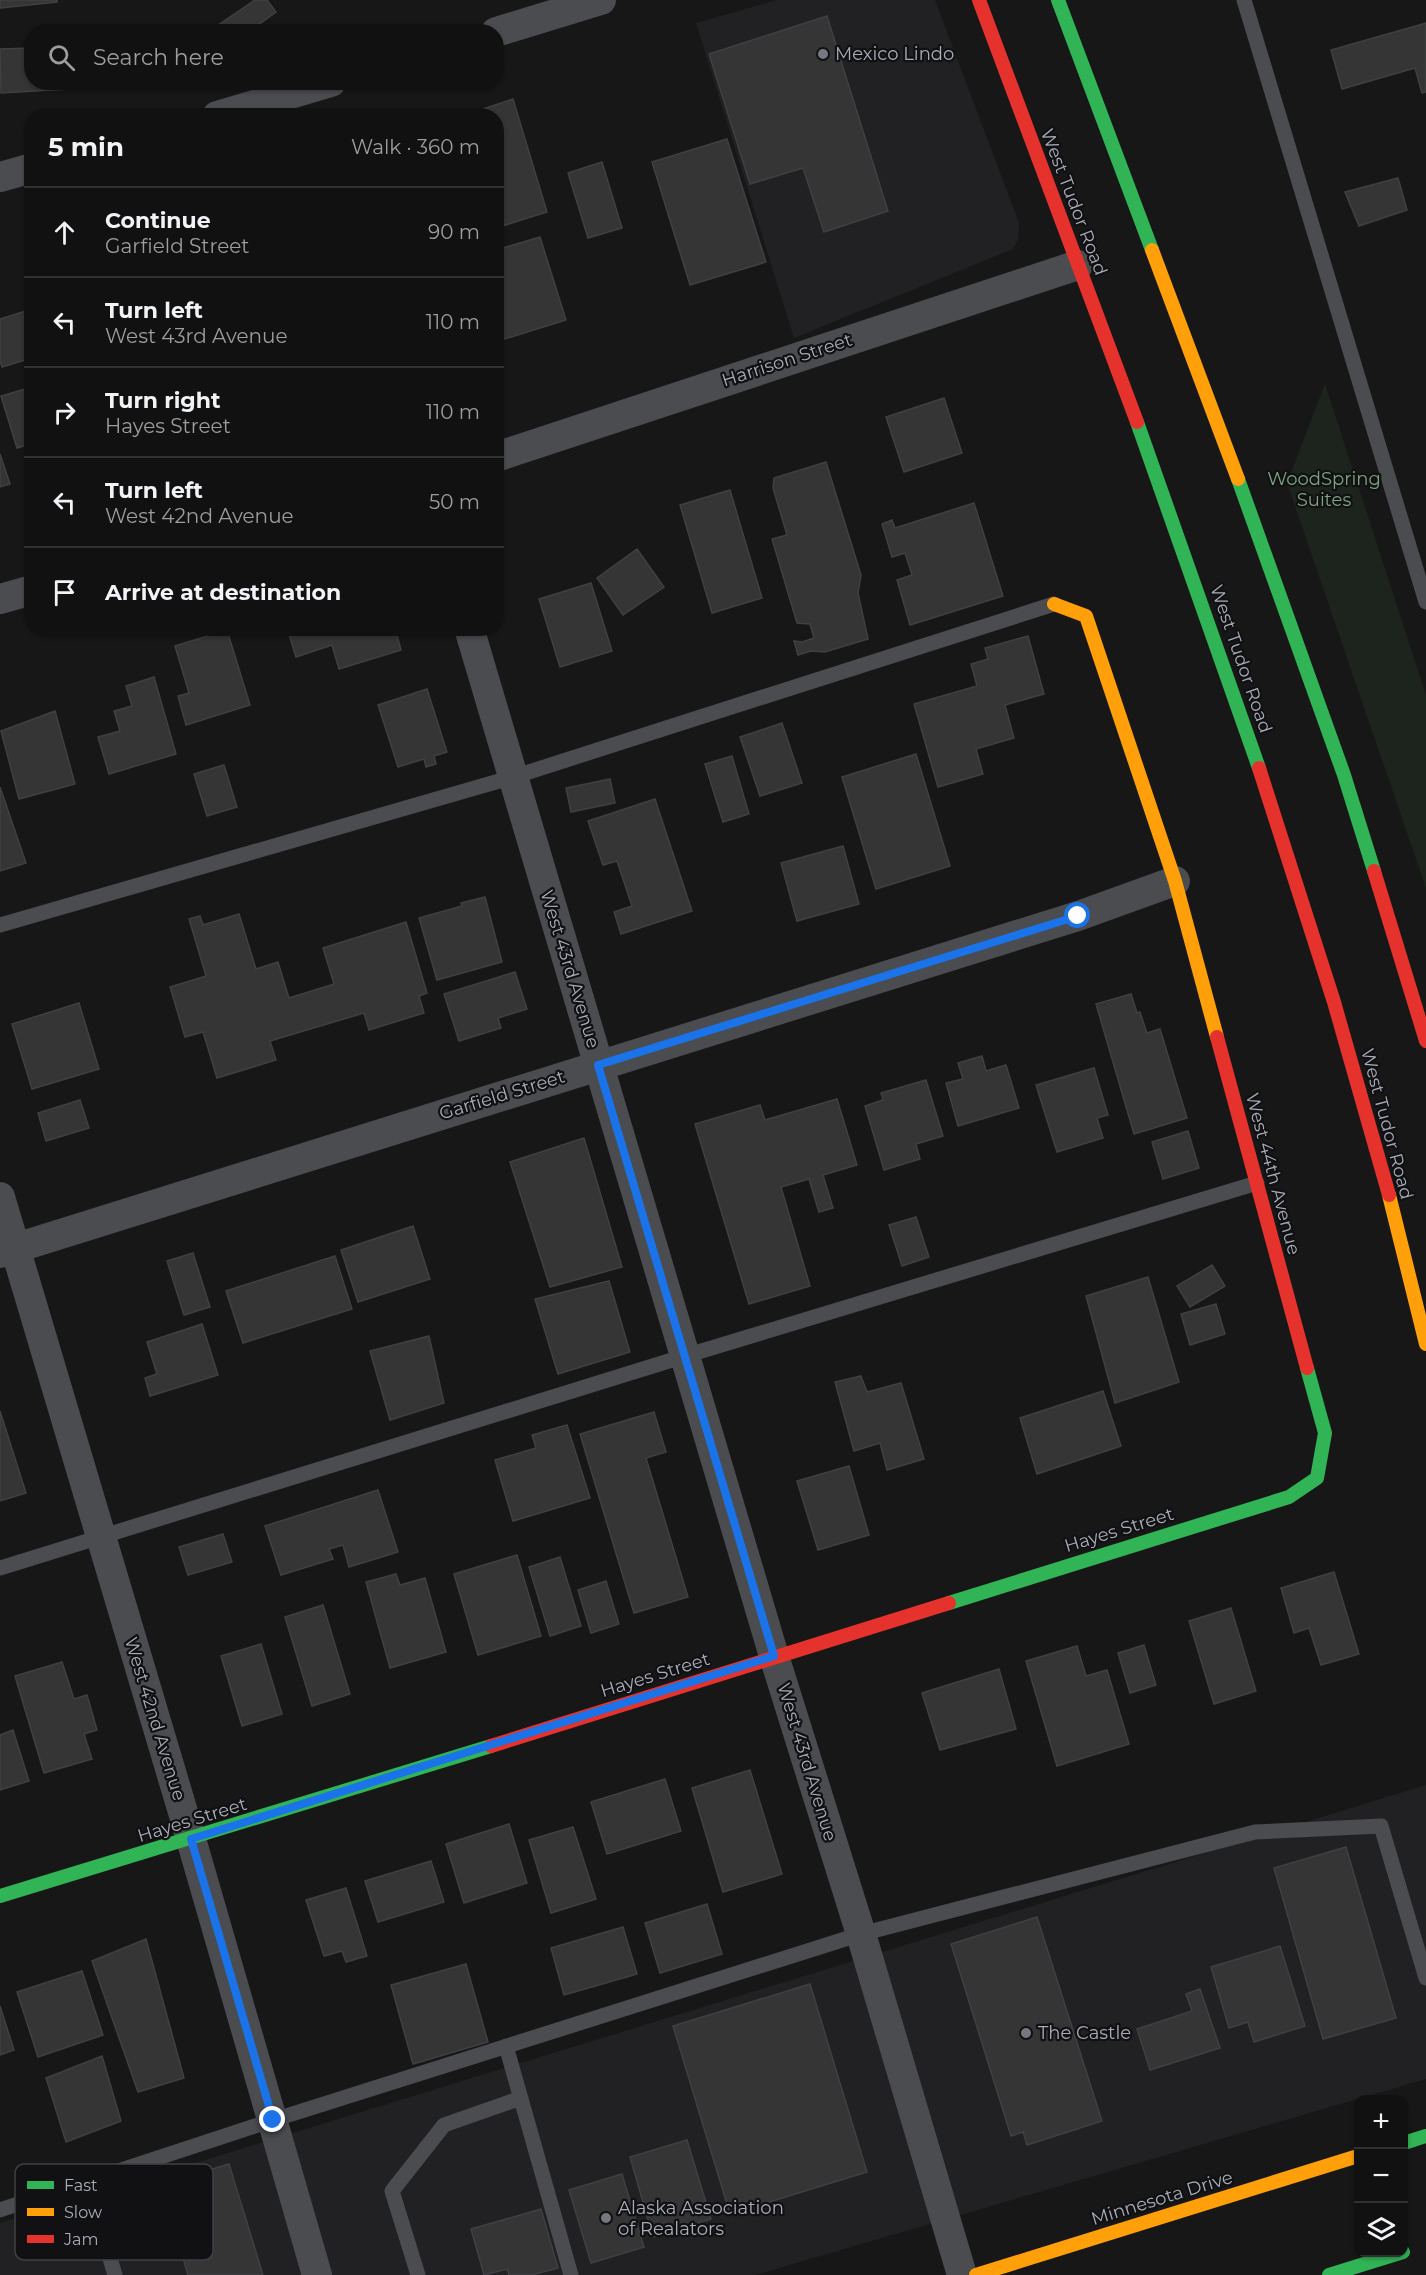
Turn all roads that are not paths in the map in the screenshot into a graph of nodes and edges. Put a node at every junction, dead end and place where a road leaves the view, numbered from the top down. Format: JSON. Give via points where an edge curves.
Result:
{"nodes":[{"id":1,"x":601,"y":0,"type":"edge"},
{"id":2,"x":979,"y":0,"type":"edge"},
{"id":3,"x":1058,"y":0,"type":"edge"},
{"id":4,"x":1244,"y":0,"type":"edge"},
{"id":5,"x":504,"y":30,"type":"edge"},
{"id":6,"x":319,"y":90,"type":"edge"},
{"id":7,"x":292,"y":106,"type":"edge"},
{"id":8,"x":277,"y":108,"type":"edge"},
{"id":9,"x":24,"y":170,"type":"edge"},
{"id":10,"x":0,"y":177,"type":"edge"},
{"id":11,"x":1118,"y":203,"type":"dead end"},
{"id":12,"x":1142,"y":224,"type":"junction"},
{"id":13,"x":1078,"y":265,"type":"junction"},
{"id":14,"x":504,"y":454,"type":"edge"},
{"id":15,"x":24,"y":592,"type":"edge"},
{"id":16,"x":0,"y":599,"type":"edge"},
{"id":17,"x":1426,"y":602,"type":"edge"},
{"id":18,"x":1054,"y":604,"type":"joint"},
{"id":19,"x":471,"y":636,"type":"edge"},
{"id":20,"x":513,"y":777,"type":"junction"},
{"id":21,"x":1175,"y":881,"type":"junction"},
{"id":22,"x":0,"y":926,"type":"edge"},
{"id":23,"x":1426,"y":1041,"type":"edge"},
{"id":24,"x":598,"y":1065,"type":"junction"},
{"id":25,"x":1257,"y":1183,"type":"junction"},
{"id":26,"x":0,"y":1197,"type":"edge"},
{"id":27,"x":8,"y":1251,"type":"edge"},
{"id":28,"x":1426,"y":1344,"type":"edge"},
{"id":29,"x":685,"y":1356,"type":"junction"},
{"id":30,"x":1317,"y":1478,"type":"joint"},
{"id":31,"x":101,"y":1537,"type":"junction"},
{"id":32,"x":0,"y":1568,"type":"edge"},
{"id":33,"x":774,"y":1656,"type":"junction"},
{"id":34,"x":191,"y":1839,"type":"junction"},
{"id":35,"x":0,"y":1896,"type":"edge"},
{"id":36,"x":861,"y":1934,"type":"junction"},
{"id":37,"x":1426,"y":1978,"type":"edge"},
{"id":38,"x":506,"y":2046,"type":"junction"},
{"id":39,"x":521,"y":2098,"type":"junction"},
{"id":40,"x":273,"y":2120,"type":"junction"},
{"id":41,"x":1426,"y":2136,"type":"edge"},
{"id":42,"x":1408,"y":2141,"type":"edge"},
{"id":43,"x":1354,"y":2158,"type":"edge"},
{"id":44,"x":141,"y":2164,"type":"edge"},
{"id":45,"x":15,"y":2205,"type":"edge"},
{"id":46,"x":0,"y":2210,"type":"edge"},
{"id":47,"x":1388,"y":2257,"type":"edge"},
{"id":48,"x":111,"y":2260,"type":"edge"},
{"id":49,"x":116,"y":2275,"type":"edge"},
{"id":50,"x":317,"y":2275,"type":"edge"},
{"id":51,"x":418,"y":2275,"type":"edge"},
{"id":52,"x":571,"y":2275,"type":"edge"},
{"id":53,"x":962,"y":2275,"type":"edge"},
{"id":54,"x":976,"y":2275,"type":"edge"},
{"id":55,"x":1329,"y":2275,"type":"edge"}],
"edges":[{"from":1,"to":5,"type":"street"},
{"from":2,"to":13,"type":"main road","name":"West Tudor Road"},
{"from":3,"to":12,"type":"main road"},
{"from":4,"to":17,"type":"lane"},
{"from":6,"to":7,"type":"street"},
{"from":7,"to":8,"type":"street"},
{"from":9,"to":10,"type":"street"},
{"from":11,"to":12,"type":"main road"},
{"from":12,"to":23,"type":"main road","via":[[1341,764]]},
{"from":13,"to":14,"type":"street","name":"Harrison Street"},
{"from":13,"to":28,"type":"main road","name":"West Tudor Road","via":[[1258,762],[1355,1072]]},
{"from":15,"to":16,"type":"street"},
{"from":18,"to":20,"type":"lane"},
{"from":18,"to":21,"type":"main road","name":"West 44th Avenue","via":[[1086,616]]},
{"from":19,"to":20,"type":"street","name":"West 43rd Avenue"},
{"from":20,"to":22,"type":"lane"},
{"from":20,"to":24,"type":"street","name":"West 43rd Avenue"},
{"from":21,"to":24,"type":"street","name":"Garfield Street","via":[[1078,916]]},
{"from":21,"to":25,"type":"main road","name":"West 44th Avenue"},
{"from":24,"to":27,"type":"street","name":"Garfield Street"},
{"from":24,"to":29,"type":"street","name":"West 43rd Avenue"},
{"from":25,"to":29,"type":"lane"},
{"from":25,"to":30,"type":"main road","name":"West 44th Avenue","via":[[1325,1434]]},
{"from":26,"to":27,"type":"street","name":"West 42nd Avenue"},
{"from":27,"to":31,"type":"street","name":"West 42nd Avenue"},
{"from":29,"to":31,"type":"lane"},
{"from":29,"to":33,"type":"street","name":"West 43rd Avenue"},
{"from":30,"to":33,"type":"main road","name":"Hayes Street","via":[[1289,1497]]},
{"from":31,"to":32,"type":"lane"},
{"from":31,"to":34,"type":"street","name":"West 42nd Avenue"},
{"from":33,"to":34,"type":"main road","name":"Hayes Street"},
{"from":33,"to":36,"type":"street","name":"West 43rd Avenue"},
{"from":34,"to":35,"type":"main road","name":"Hayes Street"},
{"from":34,"to":40,"type":"street","name":"West 42nd Avenue"},
{"from":36,"to":37,"type":"lane","via":[[1255,1832],[1381,1826]]},
{"from":36,"to":38,"type":"lane"},
{"from":36,"to":53,"type":"street","name":"West 43rd Avenue"},
{"from":38,"to":39,"type":"lane"},
{"from":38,"to":40,"type":"lane"},
{"from":39,"to":51,"type":"lane","via":[[444,2125],[392,2191]]},
{"from":39,"to":52,"type":"lane"},
{"from":40,"to":44,"type":"lane"},
{"from":40,"to":50,"type":"street","name":"West 42nd Avenue"},
{"from":41,"to":42,"type":"main road"},
{"from":43,"to":54,"type":"main road","name":"Minnesota Drive"},
{"from":45,"to":46,"type":"lane"},
{"from":47,"to":55,"type":"main road"},
{"from":48,"to":49,"type":"lane"}]}
